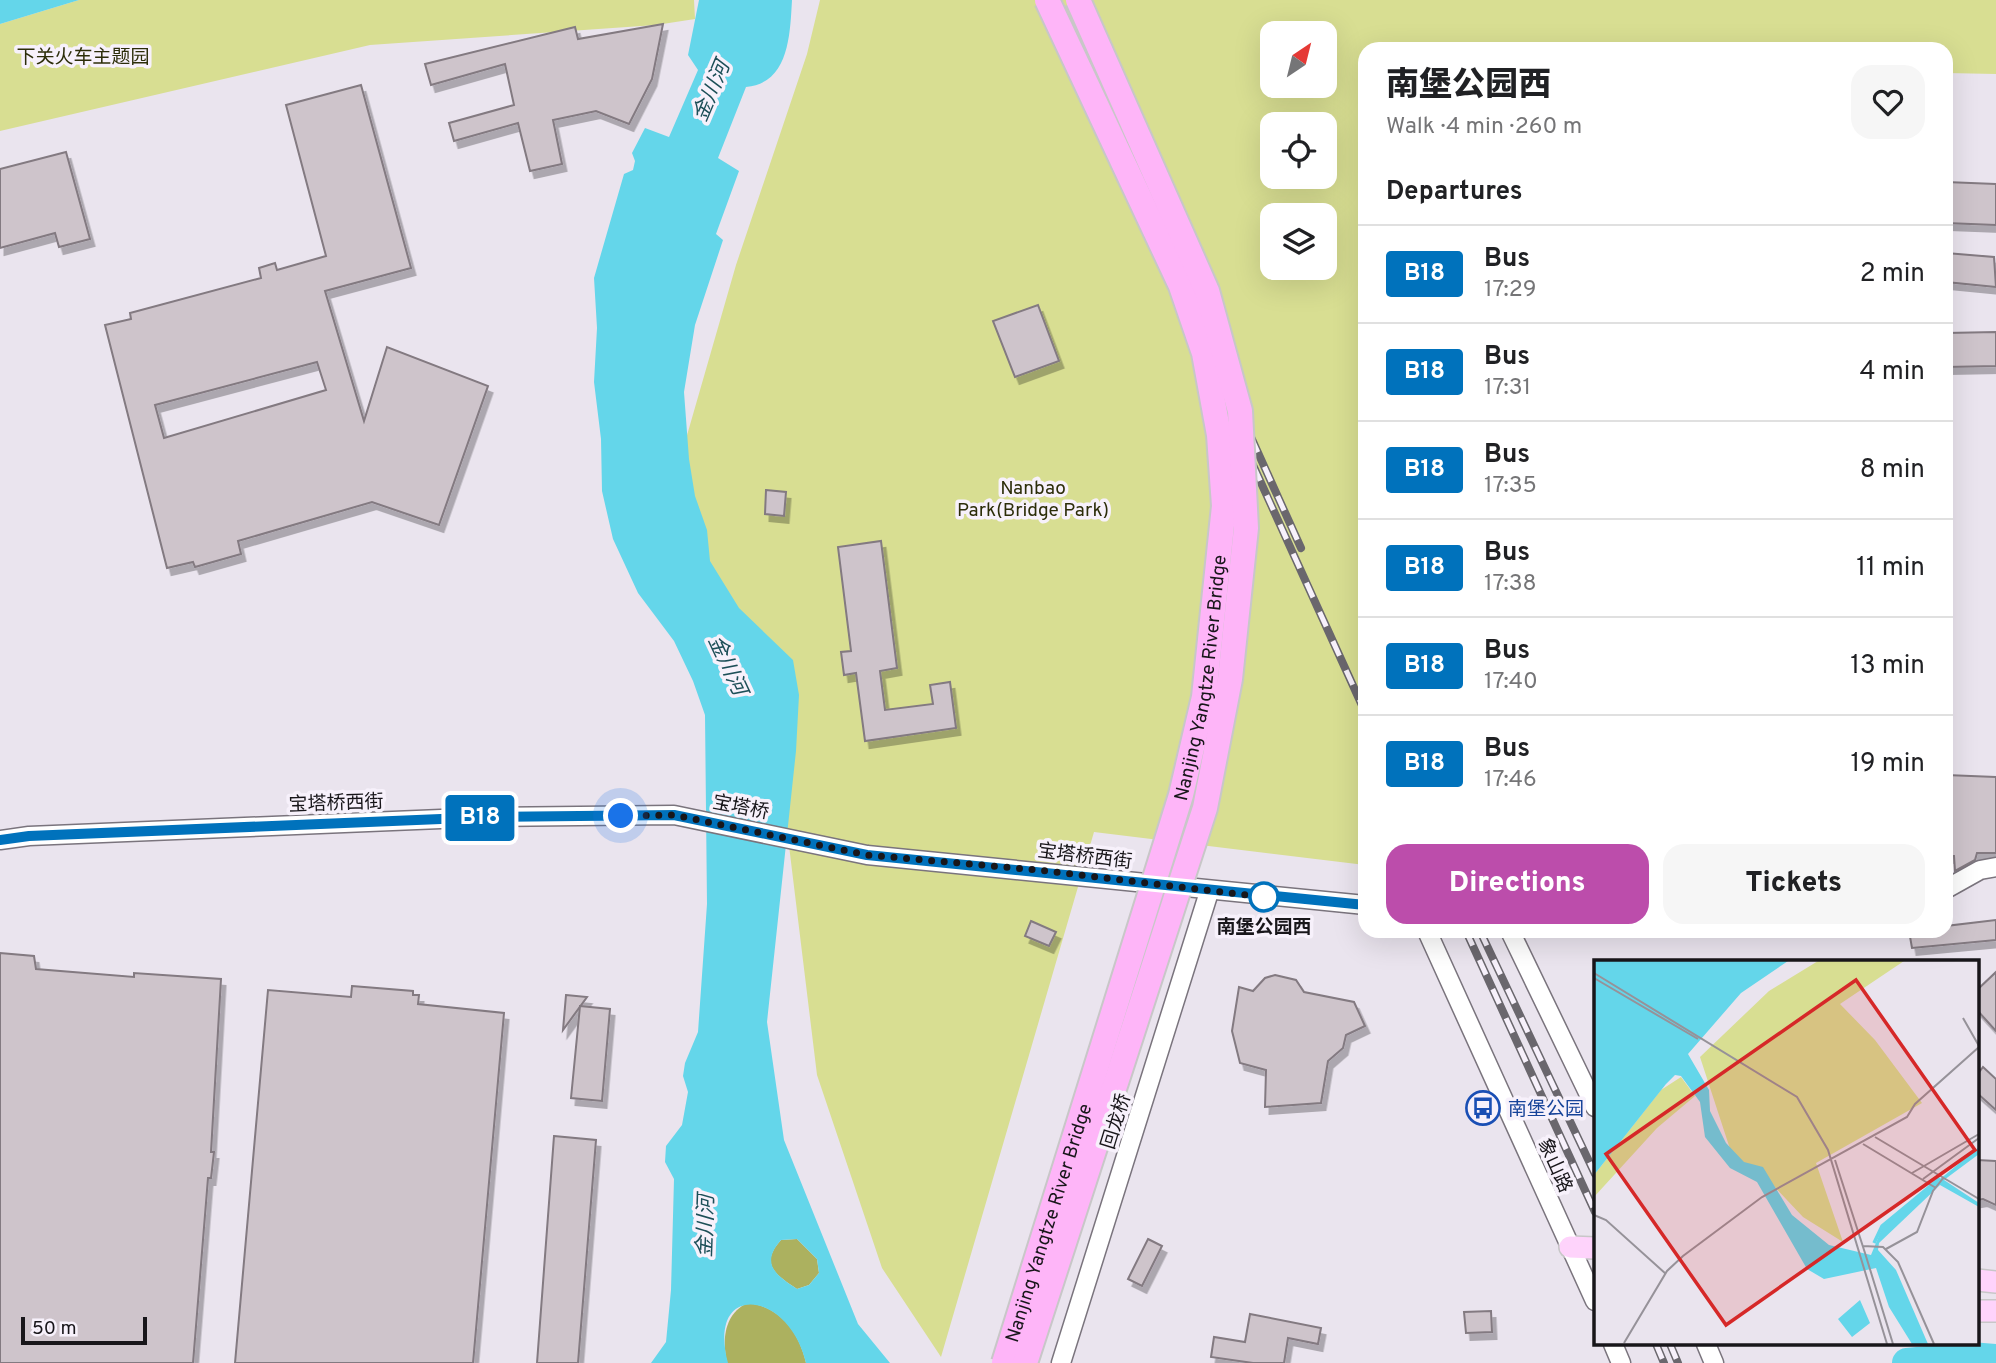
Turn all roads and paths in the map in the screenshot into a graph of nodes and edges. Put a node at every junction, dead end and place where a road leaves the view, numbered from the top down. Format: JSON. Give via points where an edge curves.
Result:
{"nodes":[{"id":1,"x":1047,"y":0,"type":"edge"},
{"id":2,"x":1077,"y":0,"type":"edge"},
{"id":3,"x":674,"y":815,"type":"joint"},
{"id":4,"x":801,"y":839,"type":"joint"},
{"id":5,"x":0,"y":840,"type":"edge"},
{"id":6,"x":1996,"y":867,"type":"edge"},
{"id":7,"x":1953,"y":885,"type":"edge"},
{"id":8,"x":1209,"y":892,"type":"junction"},
{"id":9,"x":1358,"y":904,"type":"edge"},
{"id":10,"x":1430,"y":938,"type":"edge"},
{"id":11,"x":1513,"y":938,"type":"edge"},
{"id":12,"x":1594,"y":1105,"type":"edge"},
{"id":13,"x":1570,"y":1247,"type":"junction"},
{"id":14,"x":1594,"y":1248,"type":"edge"},
{"id":15,"x":1594,"y":1299,"type":"edge"},
{"id":16,"x":1614,"y":1346,"type":"edge"},
{"id":17,"x":1707,"y":1346,"type":"edge"},
{"id":18,"x":1004,"y":1363,"type":"edge"},
{"id":19,"x":1025,"y":1363,"type":"edge"},
{"id":20,"x":1061,"y":1363,"type":"edge"},
{"id":21,"x":1620,"y":1363,"type":"edge"},
{"id":22,"x":1714,"y":1363,"type":"edge"}],
"edges":[{"from":1,"to":18,"type":"highway","name":"Nanjing Yangtze River Bridge","bridge":true,"via":[[1181,286],[1204,353],[1219,435],[1224,506],[1204,697],[1181,795]]},
{"from":2,"to":19,"type":"highway","name":"Nanjing Yangtze River Bridge","bridge":true,"via":[[1208,291],[1240,411],[1246,528],[1230,679],[1205,808]]},
{"from":3,"to":4,"type":"street","name":"宝塔桥"},
{"from":3,"to":5,"type":"street","name":"宝塔桥西街","via":[[489,817]]},
{"from":4,"to":8,"type":"street","name":"宝塔桥西街","via":[[867,855]]},
{"from":6,"to":7,"type":"street"},
{"from":8,"to":9,"type":"street","name":"宝塔桥西街"},
{"from":8,"to":20,"type":"street","name":"回龙桥"},
{"from":10,"to":13,"type":"street","name":"象山路"},
{"from":11,"to":12,"type":"street"},
{"from":13,"to":14,"type":"main road"},
{"from":13,"to":15,"type":"street","name":"象山路"},
{"from":16,"to":21,"type":"street"},
{"from":17,"to":22,"type":"street"}]}
